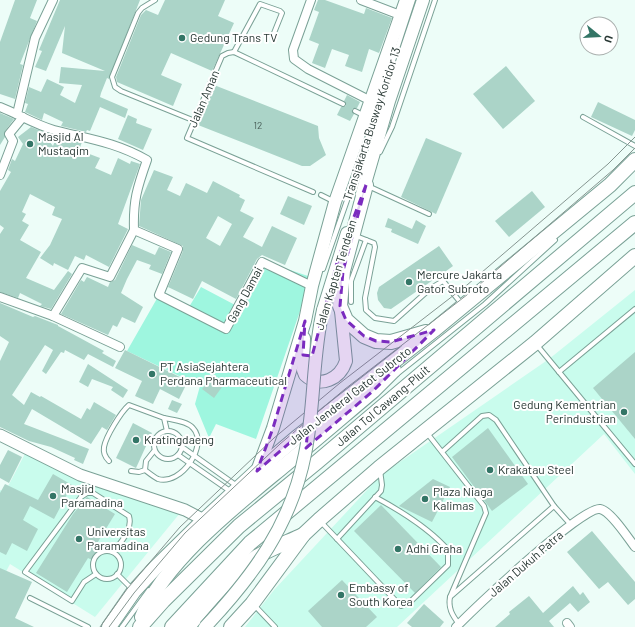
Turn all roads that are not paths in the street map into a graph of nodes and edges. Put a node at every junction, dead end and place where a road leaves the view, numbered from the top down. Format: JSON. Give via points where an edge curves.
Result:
{"nodes":[{"id":1,"x":53,"y":0,"type":"edge"},
{"id":2,"x":155,"y":0,"type":"edge"},
{"id":3,"x":312,"y":0,"type":"edge"},
{"id":4,"x":361,"y":0,"type":"edge"},
{"id":5,"x":406,"y":0,"type":"edge"},
{"id":6,"x":413,"y":0,"type":"edge"},
{"id":7,"x":423,"y":0,"type":"edge"},
{"id":8,"x":435,"y":0,"type":"edge"},
{"id":9,"x":400,"y":15,"type":"junction"},
{"id":10,"x":274,"y":33,"type":"dead end"},
{"id":11,"x":234,"y":52,"type":"junction"},
{"id":12,"x":371,"y":101,"type":"junction"},
{"id":13,"x":343,"y":104,"type":"dead end"},
{"id":14,"x":0,"y":107,"type":"edge"},
{"id":15,"x":20,"y":116,"type":"junction"},
{"id":16,"x":583,"y":117,"type":"dead end"},
{"id":17,"x":195,"y":121,"type":"junction"},
{"id":18,"x":635,"y":146,"type":"edge"},
{"id":19,"x":635,"y":160,"type":"edge"},
{"id":20,"x":635,"y":170,"type":"edge"},
{"id":21,"x":0,"y":175,"type":"edge"},
{"id":22,"x":366,"y":185,"type":"junction"},
{"id":23,"x":610,"y":185,"type":"junction"},
{"id":24,"x":313,"y":192,"type":"dead end"},
{"id":25,"x":635,"y":193,"type":"edge"},
{"id":26,"x":321,"y":195,"type":"dead end"},
{"id":27,"x":334,"y":205,"type":"junction"},
{"id":28,"x":592,"y":206,"type":"dead end"},
{"id":29,"x":429,"y":214,"type":"dead end"},
{"id":30,"x":635,"y":222,"type":"edge"},
{"id":31,"x":134,"y":230,"type":"junction"},
{"id":32,"x":560,"y":235,"type":"dead end"},
{"id":33,"x":360,"y":238,"type":"junction"},
{"id":34,"x":330,"y":247,"type":"junction"},
{"id":35,"x":540,"y":252,"type":"junction"},
{"id":36,"x":518,"y":260,"type":"junction"},
{"id":37,"x":633,"y":260,"type":"edge"},
{"id":38,"x":438,"y":276,"type":"dead end"},
{"id":39,"x":443,"y":281,"type":"junction"},
{"id":40,"x":312,"y":286,"type":"junction"},
{"id":41,"x":0,"y":297,"type":"edge"},
{"id":42,"x":346,"y":304,"type":"junction"},
{"id":43,"x":463,"y":305,"type":"junction"},
{"id":44,"x":635,"y":309,"type":"edge"},
{"id":45,"x":53,"y":316,"type":"junction"},
{"id":46,"x":305,"y":321,"type":"junction"},
{"id":47,"x":434,"y":330,"type":"junction"},
{"id":48,"x":422,"y":339,"type":"junction"},
{"id":49,"x":535,"y":343,"type":"junction"},
{"id":50,"x":120,"y":347,"type":"dead end"},
{"id":51,"x":559,"y":372,"type":"junction"},
{"id":52,"x":373,"y":391,"type":"junction"},
{"id":53,"x":164,"y":418,"type":"junction"},
{"id":54,"x":326,"y":424,"type":"dead end"},
{"id":55,"x":167,"y":431,"type":"junction"},
{"id":56,"x":426,"y":432,"type":"junction"},
{"id":57,"x":314,"y":433,"type":"dead end"},
{"id":58,"x":0,"y":435,"type":"edge"},
{"id":59,"x":302,"y":443,"type":"dead end"},
{"id":60,"x":182,"y":447,"type":"junction"},
{"id":61,"x":154,"y":450,"type":"junction"},
{"id":62,"x":442,"y":452,"type":"junction"},
{"id":63,"x":178,"y":456,"type":"junction"},
{"id":64,"x":194,"y":456,"type":"junction"},
{"id":65,"x":109,"y":461,"type":"dead end"},
{"id":66,"x":190,"y":464,"type":"junction"},
{"id":67,"x":635,"y":464,"type":"edge"},
{"id":68,"x":274,"y":467,"type":"dead end"},
{"id":69,"x":379,"y":468,"type":"junction"},
{"id":70,"x":145,"y":470,"type":"junction"},
{"id":71,"x":131,"y":471,"type":"dead end"},
{"id":72,"x":257,"y":471,"type":"junction"},
{"id":73,"x":236,"y":490,"type":"junction"},
{"id":74,"x":375,"y":497,"type":"junction"},
{"id":75,"x":554,"y":506,"type":"junction"},
{"id":76,"x":204,"y":520,"type":"junction"},
{"id":77,"x":319,"y":520,"type":"junction"},
{"id":78,"x":571,"y":525,"type":"junction"},
{"id":79,"x":303,"y":535,"type":"junction"},
{"id":80,"x":338,"y":539,"type":"junction"},
{"id":81,"x":635,"y":547,"type":"edge"},
{"id":82,"x":114,"y":552,"type":"junction"},
{"id":83,"x":96,"y":574,"type":"junction"},
{"id":84,"x":117,"y":574,"type":"junction"},
{"id":85,"x":156,"y":582,"type":"dead end"},
{"id":86,"x":151,"y":588,"type":"dead end"},
{"id":87,"x":134,"y":591,"type":"junction"},
{"id":88,"x":450,"y":597,"type":"junction"},
{"id":89,"x":30,"y":598,"type":"dead end"},
{"id":90,"x":252,"y":604,"type":"junction"},
{"id":91,"x":458,"y":626,"type":"edge"},
{"id":92,"x":88,"y":627,"type":"edge"},
{"id":93,"x":109,"y":627,"type":"edge"},
{"id":94,"x":122,"y":627,"type":"edge"},
{"id":95,"x":139,"y":627,"type":"edge"},
{"id":96,"x":172,"y":627,"type":"edge"},
{"id":97,"x":188,"y":627,"type":"edge"},
{"id":98,"x":205,"y":627,"type":"edge"},
{"id":99,"x":231,"y":627,"type":"edge"},
{"id":100,"x":275,"y":627,"type":"edge"}],
"edges":[{"from":1,"to":15,"type":"street","via":[[35,38]]},
{"from":2,"to":17,"type":"lane","via":[[138,13],[112,77],[112,83],[121,91]]},
{"from":3,"to":12,"type":"street","via":[[293,50],[294,59],[308,69]]},
{"from":4,"to":9,"type":"street"},
{"from":5,"to":9,"type":"main road","name":"Jalan Kapten Tendean"},
{"from":6,"to":34,"type":"lane","name":"Transjakarta Busway Koridor 13","via":[[352,189]]},
{"from":7,"to":22,"type":"main road","name":"Jalan Kapten Tendean","via":[[389,100]]},
{"from":8,"to":22,"type":"lane","name":"Transjakarta Busway Koridor 13","via":[[398,108]]},
{"from":9,"to":12,"type":"main road","name":"Jalan Kapten Tendean"},
{"from":10,"to":11,"type":"lane","via":[[282,13],[260,4]]},
{"from":11,"to":13,"type":"lane"},
{"from":11,"to":17,"type":"lane","name":"Jalan Aman","via":[[222,56]]},
{"from":12,"to":27,"type":"main road","name":"Jalan Kapten Tendean","via":[[360,114]]},
{"from":14,"to":15,"type":"street"},
{"from":15,"to":21,"type":"street","via":[[10,134],[13,141]]},
{"from":15,"to":31,"type":"street","via":[[53,130],[128,150],[148,160],[134,206]]},
{"from":16,"to":18,"type":"lane"},
{"from":17,"to":24,"type":"lane","name":"Jalan Aman","via":[[187,138]]},
{"from":19,"to":23,"type":"highway","name":"Jalan Jenderal Gatot Subroto"},
{"from":20,"to":23,"type":"highway","name":"Jalan Jenderal Gatot Subroto"},
{"from":22,"to":29,"type":"lane"},
{"from":22,"to":33,"type":"highway"},
{"from":22,"to":98,"type":"main road","name":"Jalan Kapten Tendean","bridge":true,"via":[[338,260],[319,328],[305,454],[296,487],[272,542],[255,569]]},
{"from":23,"to":28,"type":"lane"},
{"from":23,"to":36,"type":"highway","name":"Jalan Jenderal Gatot Subroto"},
{"from":25,"to":95,"type":"highway","name":"Jalan Tol Cawang–Pluit","via":[[239,526]]},
{"from":26,"to":27,"type":"lane"},
{"from":27,"to":34,"type":"lane","name":"Transjakarta Busway Koridor 13"},
{"from":27,"to":40,"type":"main road","name":"Jalan Kapten Tendean"},
{"from":30,"to":96,"type":"highway","name":"Jalan Tol Cawang–Pluit","via":[[250,543]]},
{"from":31,"to":40,"type":"street","name":"Gang Damai","via":[[178,249],[159,295],[226,329],[262,262]]},
{"from":31,"to":45,"type":"street","via":[[110,277],[82,268]]},
{"from":32,"to":35,"type":"lane"},
{"from":33,"to":39,"type":"lane","via":[[374,243],[375,247],[365,298],[366,310],[375,318],[394,320]]},
{"from":33,"to":42,"type":"highway","via":[[343,271]]},
{"from":34,"to":46,"type":"lane","name":"Transjakarta Busway Koridor 13"},
{"from":35,"to":36,"type":"lane"},
{"from":35,"to":52,"type":"lane","via":[[462,324]]},
{"from":36,"to":43,"type":"highway","name":"Jalan Jenderal Gatot Subroto"},
{"from":37,"to":49,"type":"highway"},
{"from":38,"to":39,"type":"lane"},
{"from":39,"to":43,"type":"lane"},
{"from":40,"to":46,"type":"main road","name":"Jalan Kapten Tendean"},
{"from":41,"to":45,"type":"street"},
{"from":42,"to":46,"type":"main road","via":[[346,362],[340,373],[330,380],[316,382],[305,375]]},
{"from":42,"to":47,"type":"highway","via":[[346,320],[364,336],[376,341],[391,342]]},
{"from":43,"to":47,"type":"highway","name":"Jalan Jenderal Gatot Subroto"},
{"from":44,"to":51,"type":"lane"},
{"from":45,"to":50,"type":"street"},
{"from":46,"to":72,"type":"main road","name":"Jalan Kapten Tendean","via":[[273,428]]},
{"from":47,"to":48,"type":"highway","name":"Jalan Jenderal Gatot Subroto"},
{"from":48,"to":52,"type":"highway"},
{"from":48,"to":72,"type":"highway","name":"Jalan Jenderal Gatot Subroto"},
{"from":49,"to":51,"type":"lane"},
{"from":49,"to":56,"type":"highway"},
{"from":51,"to":67,"type":"lane"},
{"from":52,"to":54,"type":"lane"},
{"from":52,"to":95,"type":"highway","via":[[228,512],[193,546],[153,596]]},
{"from":53,"to":55,"type":"lane"},
{"from":53,"to":64,"type":"lane","via":[[184,422],[193,427],[197,437]]},
{"from":53,"to":65,"type":"lane","via":[[129,405],[122,411],[104,446],[104,456]]},
{"from":55,"to":60,"type":"lane","via":[[176,434],[182,442]]},
{"from":55,"to":61,"type":"lane","via":[[158,434]]},
{"from":56,"to":62,"type":"lane"},
{"from":56,"to":69,"type":"highway"},
{"from":57,"to":59,"type":"lane"},
{"from":58,"to":76,"type":"street","via":[[80,475],[185,510]]},
{"from":60,"to":63,"type":"lane"},
{"from":60,"to":64,"type":"lane"},
{"from":61,"to":63,"type":"lane","via":[[160,458]]},
{"from":61,"to":70,"type":"lane","via":[[146,461]]},
{"from":62,"to":75,"type":"lane","via":[[482,416],[489,415],[496,420]]},
{"from":62,"to":88,"type":"lane","via":[[486,509]]},
{"from":63,"to":66,"type":"lane"},
{"from":64,"to":66,"type":"lane"},
{"from":64,"to":73,"type":"lane"},
{"from":66,"to":70,"type":"lane","via":[[178,476],[170,479],[158,479]]},
{"from":66,"to":73,"type":"lane"},
{"from":68,"to":85,"type":"lane","via":[[218,517]]},
{"from":69,"to":74,"type":"lane","via":[[382,485],[381,491]]},
{"from":69,"to":77,"type":"highway"},
{"from":70,"to":71,"type":"lane"},
{"from":72,"to":73,"type":"highway","name":"Jalan Jenderal Gatot Subroto"},
{"from":73,"to":76,"type":"highway","name":"Jalan Jenderal Gatot Subroto"},
{"from":74,"to":80,"type":"lane"},
{"from":74,"to":80,"type":"lane","via":[[437,538],[448,550],[448,565],[409,603],[402,606]]},
{"from":75,"to":78,"type":"lane"},
{"from":75,"to":88,"type":"lane"},
{"from":76,"to":87,"type":"highway","name":"Jalan Jenderal Gatot Subroto"},
{"from":77,"to":79,"type":"highway"},
{"from":77,"to":80,"type":"lane"},
{"from":78,"to":81,"type":"street","name":"Jalan Dukuh Patra","via":[[592,510],[600,509],[608,514]]},
{"from":78,"to":91,"type":"street","name":"Jalan Dukuh Patra","via":[[522,566]]},
{"from":79,"to":90,"type":"highway"},
{"from":79,"to":97,"type":"highway","via":[[257,557],[226,584]]},
{"from":82,"to":83,"type":"lane","via":[[99,553],[94,559],[93,567]]},
{"from":82,"to":83,"type":"lane","via":[[129,530],[129,516],[93,493],[87,493],[81,497],[25,572],[72,601],[84,582]]},
{"from":82,"to":84,"type":"lane","via":[[121,562]]},
{"from":83,"to":84,"type":"lane","via":[[107,579]]},
{"from":84,"to":87,"type":"lane"},
{"from":86,"to":94,"type":"lane"},
{"from":87,"to":93,"type":"highway","name":"Jalan Jenderal Gatot Subroto"},
{"from":88,"to":91,"type":"lane","via":[[449,606]]},
{"from":89,"to":92,"type":"lane"},
{"from":90,"to":99,"type":"highway"},
{"from":90,"to":100,"type":"lane"}]}
